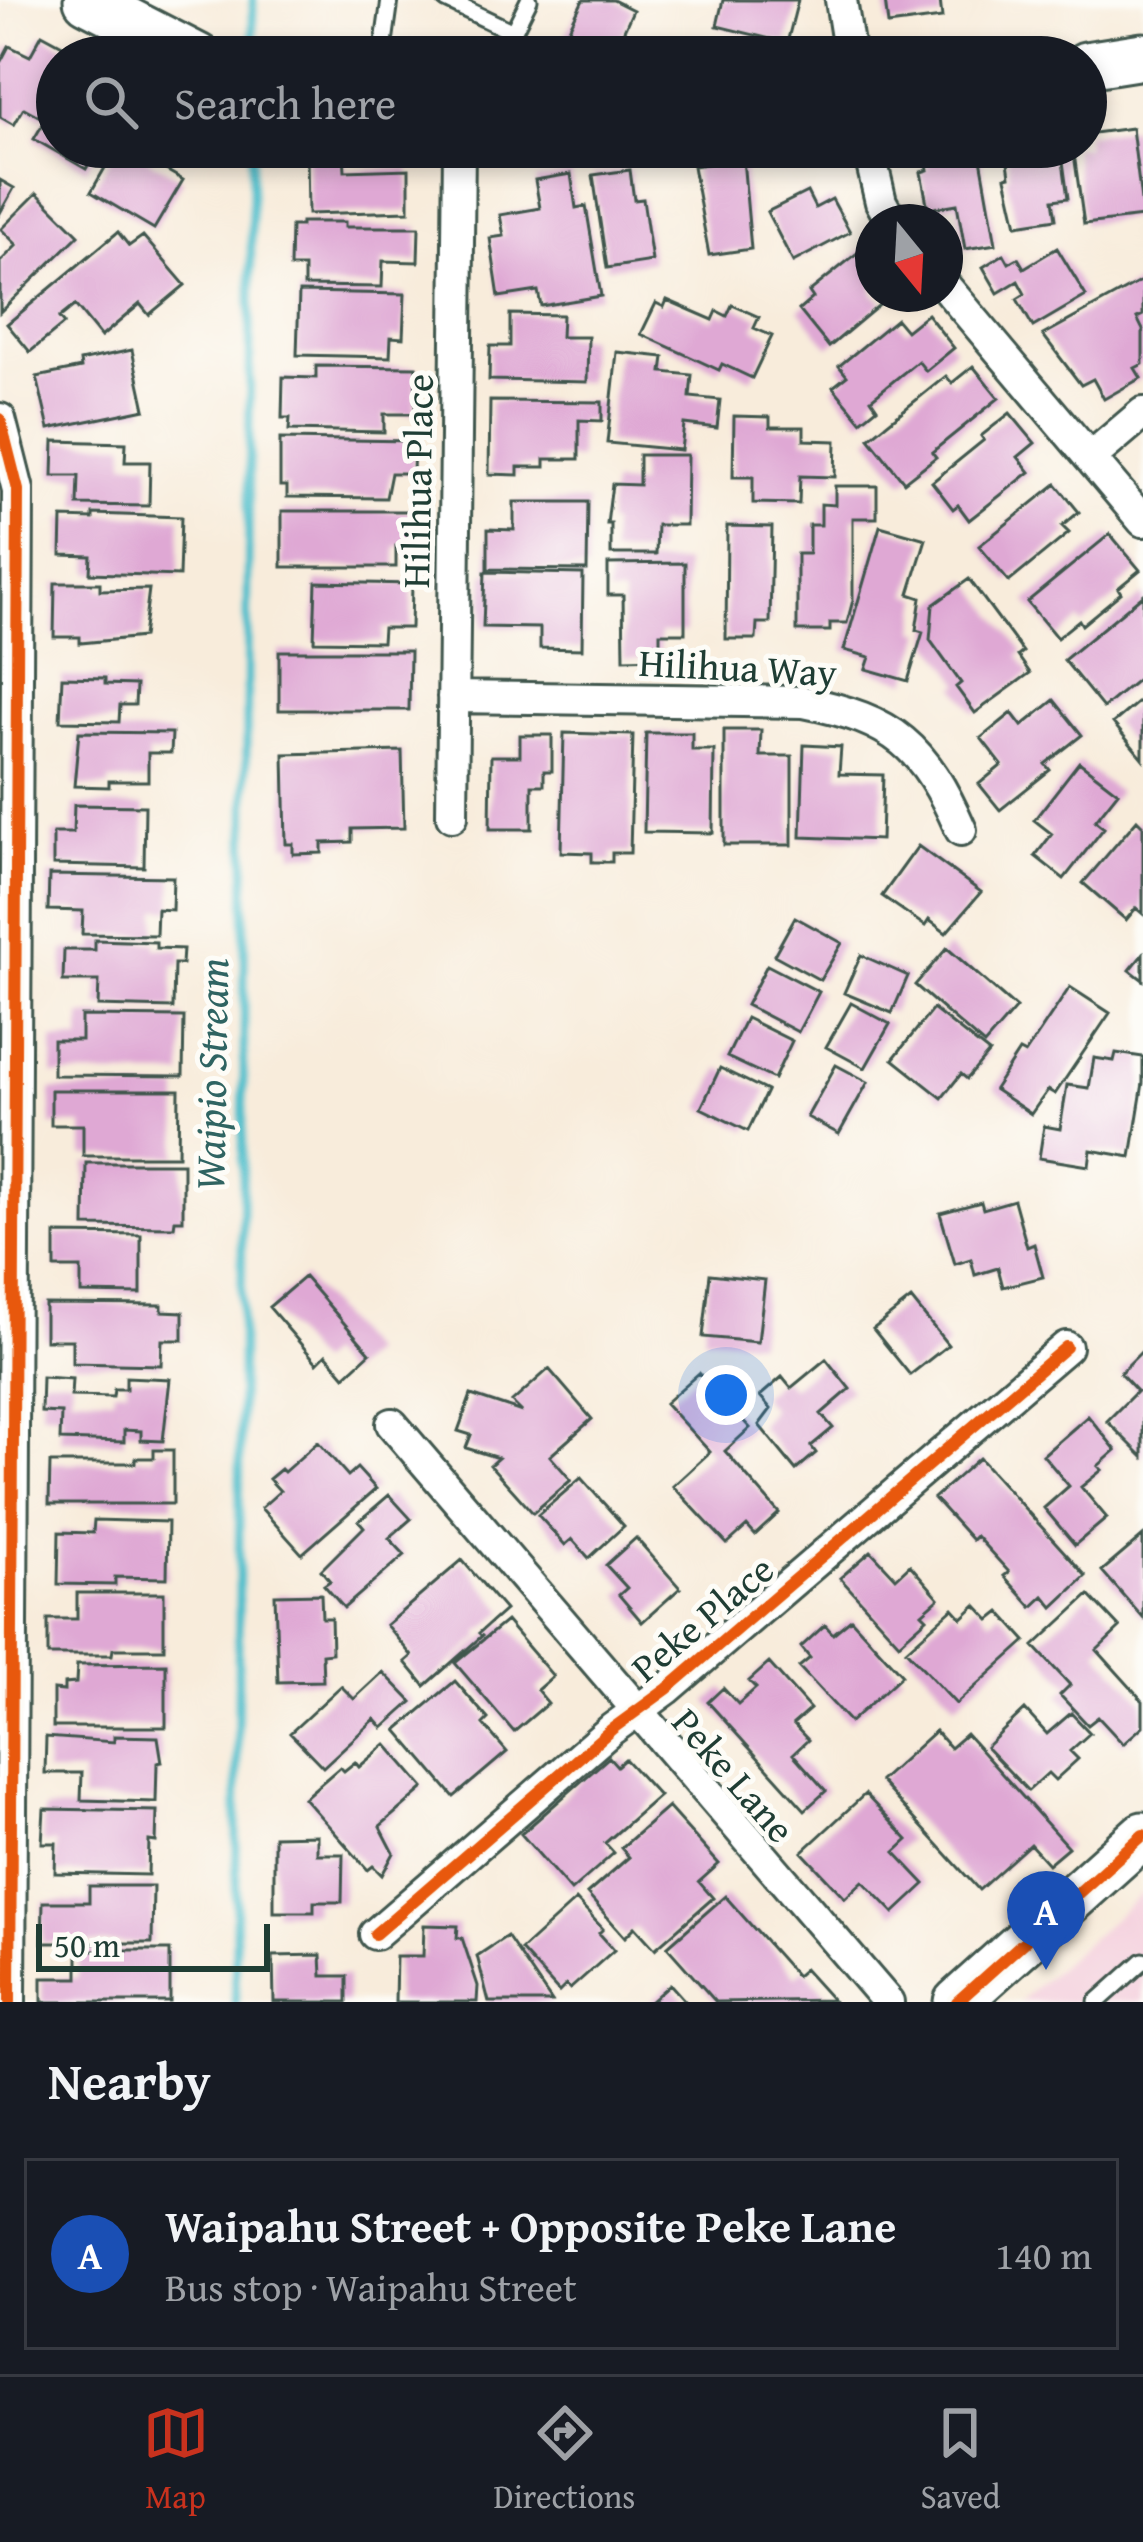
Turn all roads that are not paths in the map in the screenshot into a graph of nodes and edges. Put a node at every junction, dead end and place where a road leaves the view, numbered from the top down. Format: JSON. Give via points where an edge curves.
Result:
{"nodes":[{"id":1,"x":87,"y":0,"type":"edge"},
{"id":2,"x":389,"y":0,"type":"edge"},
{"id":3,"x":446,"y":0,"type":"edge"},
{"id":4,"x":529,"y":0,"type":"edge"},
{"id":5,"x":841,"y":0,"type":"edge"},
{"id":6,"x":157,"y":36,"type":"edge"},
{"id":7,"x":385,"y":36,"type":"edge"},
{"id":8,"x":847,"y":36,"type":"edge"},
{"id":9,"x":1143,"y":56,"type":"edge"},
{"id":10,"x":1107,"y":62,"type":"edge"},
{"id":11,"x":459,"y":168,"type":"edge"},
{"id":12,"x":873,"y":168,"type":"edge"},
{"id":13,"x":882,"y":204,"type":"edge"},
{"id":14,"x":963,"y":307,"type":"edge"},
{"id":15,"x":1143,"y":413,"type":"edge"},
{"id":16,"x":0,"y":419,"type":"edge"},
{"id":17,"x":1090,"y":458,"type":"junction"},
{"id":18,"x":1143,"y":521,"type":"edge"},
{"id":19,"x":453,"y":697,"type":"junction"},
{"id":20,"x":452,"y":816,"type":"dead end"},
{"id":21,"x":961,"y":830,"type":"dead end"},
{"id":22,"x":1066,"y":1347,"type":"dead end"},
{"id":23,"x":392,"y":1424,"type":"dead end"},
{"id":24,"x":638,"y":1709,"type":"junction"},
{"id":25,"x":1143,"y":1835,"type":"edge"},
{"id":26,"x":6,"y":1846,"type":"edge"},
{"id":27,"x":375,"y":1934,"type":"dead end"},
{"id":28,"x":1143,"y":1961,"type":"edge"},
{"id":29,"x":10,"y":2002,"type":"edge"},
{"id":30,"x":888,"y":2002,"type":"edge"},
{"id":31,"x":957,"y":2002,"type":"edge"},
{"id":32,"x":1097,"y":2002,"type":"edge"}],
"edges":[{"from":1,"to":6,"type":"street"},
{"from":2,"to":7,"type":"lane"},
{"from":3,"to":4,"type":"lane","via":[[513,32]]},
{"from":5,"to":8,"type":"street"},
{"from":9,"to":10,"type":"street"},
{"from":11,"to":19,"type":"street","name":"Hilihua Place"},
{"from":12,"to":13,"type":"street"},
{"from":14,"to":17,"type":"street"},
{"from":15,"to":17,"type":"street"},
{"from":16,"to":26,"type":"street","via":[[18,490]]},
{"from":17,"to":18,"type":"street"},
{"from":19,"to":20,"type":"street","name":"Hilihua Place"},
{"from":19,"to":21,"type":"street","name":"Hilihua Way","via":[[805,703],[854,712],[895,733],[927,764]]},
{"from":22,"to":24,"type":"street","name":"Peke Place"},
{"from":23,"to":24,"type":"street","name":"Peke Lane"},
{"from":24,"to":27,"type":"street","name":"Peke Place"},
{"from":24,"to":30,"type":"street","name":"Peke Lane"},
{"from":25,"to":31,"type":"street"},
{"from":26,"to":29,"type":"street"},
{"from":28,"to":32,"type":"lane"}]}
